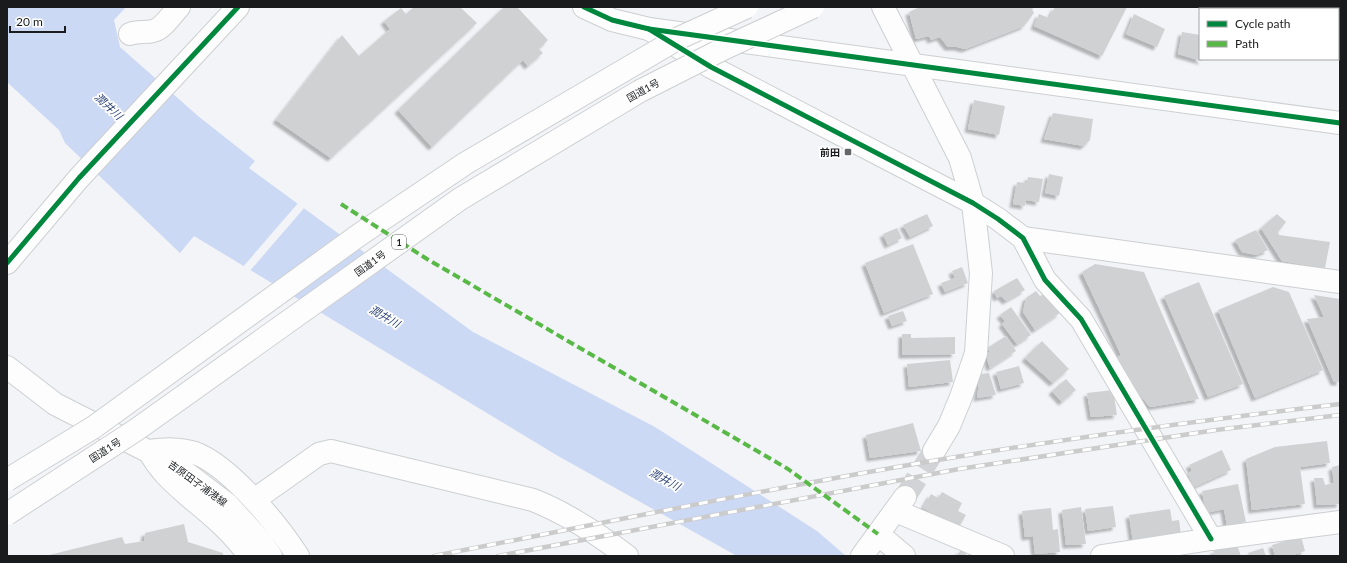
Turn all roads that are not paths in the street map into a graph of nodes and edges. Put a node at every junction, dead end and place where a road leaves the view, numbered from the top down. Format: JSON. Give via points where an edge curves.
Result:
{"nodes":[{"id":1,"x":179,"y":7,"type":"edge"},
{"id":2,"x":238,"y":7,"type":"edge"},
{"id":3,"x":584,"y":7,"type":"edge"},
{"id":4,"x":747,"y":7,"type":"edge"},
{"id":5,"x":813,"y":7,"type":"edge"},
{"id":6,"x":883,"y":7,"type":"edge"},
{"id":7,"x":649,"y":29,"type":"junction"},
{"id":8,"x":130,"y":34,"type":"dead end"},
{"id":9,"x":913,"y":65,"type":"junction"},
{"id":10,"x":1340,"y":123,"type":"edge"},
{"id":11,"x":973,"y":203,"type":"junction"},
{"id":12,"x":1022,"y":238,"type":"junction"},
{"id":13,"x":7,"y":263,"type":"edge"},
{"id":14,"x":1340,"y":282,"type":"edge"},
{"id":15,"x":7,"y":367,"type":"edge"},
{"id":16,"x":149,"y":451,"type":"junction"},
{"id":17,"x":934,"y":452,"type":"tunnel mouth"},
{"id":18,"x":7,"y":480,"type":"edge"},
{"id":19,"x":254,"y":500,"type":"junction"},
{"id":20,"x":7,"y":514,"type":"edge"},
{"id":21,"x":1340,"y":522,"type":"edge"},
{"id":22,"x":878,"y":534,"type":"junction"},
{"id":23,"x":1204,"y":546,"type":"edge"},
{"id":24,"x":249,"y":556,"type":"edge"},
{"id":25,"x":271,"y":556,"type":"edge"},
{"id":26,"x":298,"y":556,"type":"edge"},
{"id":27,"x":627,"y":556,"type":"edge"},
{"id":28,"x":862,"y":556,"type":"edge"},
{"id":29,"x":904,"y":556,"type":"edge"},
{"id":30,"x":1003,"y":556,"type":"edge"},
{"id":31,"x":1102,"y":556,"type":"edge"}],
"edges":[{"from":1,"to":8,"type":"main road","via":[[158,29]]},
{"from":2,"to":13,"type":"main road","via":[[79,178]]},
{"from":3,"to":7,"type":"main road","via":[[612,20]]},
{"from":4,"to":18,"type":"main road","bridge":true,"via":[[679,38],[466,163],[359,235],[94,427]]},
{"from":5,"to":20,"type":"main road","name":"国道1号","number":"1","bridge":true,"via":[[640,91],[460,199],[136,430]]},
{"from":6,"to":9,"type":"main road"},
{"from":7,"to":9,"type":"main road"},
{"from":7,"to":11,"type":"main road","via":[[711,67]]},
{"from":9,"to":10,"type":"main road"},
{"from":9,"to":11,"type":"main road","via":[[960,158]]},
{"from":11,"to":12,"type":"main road"},
{"from":11,"to":17,"type":"main road","via":[[981,272],[976,353],[952,420]]},
{"from":12,"to":14,"type":"main road"},
{"from":12,"to":23,"type":"main road","via":[[1045,280],[1081,319]]},
{"from":15,"to":16,"type":"main road","name":"吉原田子浦港線","via":[[55,404]]},
{"from":16,"to":19,"type":"main road","via":[[182,450],[196,454],[222,470]]},
{"from":16,"to":24,"type":"main road","via":[[156,465],[168,479],[232,535]]},
{"from":16,"to":25,"type":"main road","name":"吉原田子浦港線","via":[[177,466],[219,496],[260,540]]},
{"from":19,"to":26,"type":"main road"},
{"from":19,"to":27,"type":"main road","via":[[319,454],[331,451],[533,500],[551,507]]},
{"from":21,"to":23,"type":"main road"},
{"from":22,"to":28,"type":"main road"},
{"from":22,"to":29,"type":"main road"},
{"from":22,"to":30,"type":"main road","via":[[901,504]]},
{"from":23,"to":31,"type":"main road"}]}
